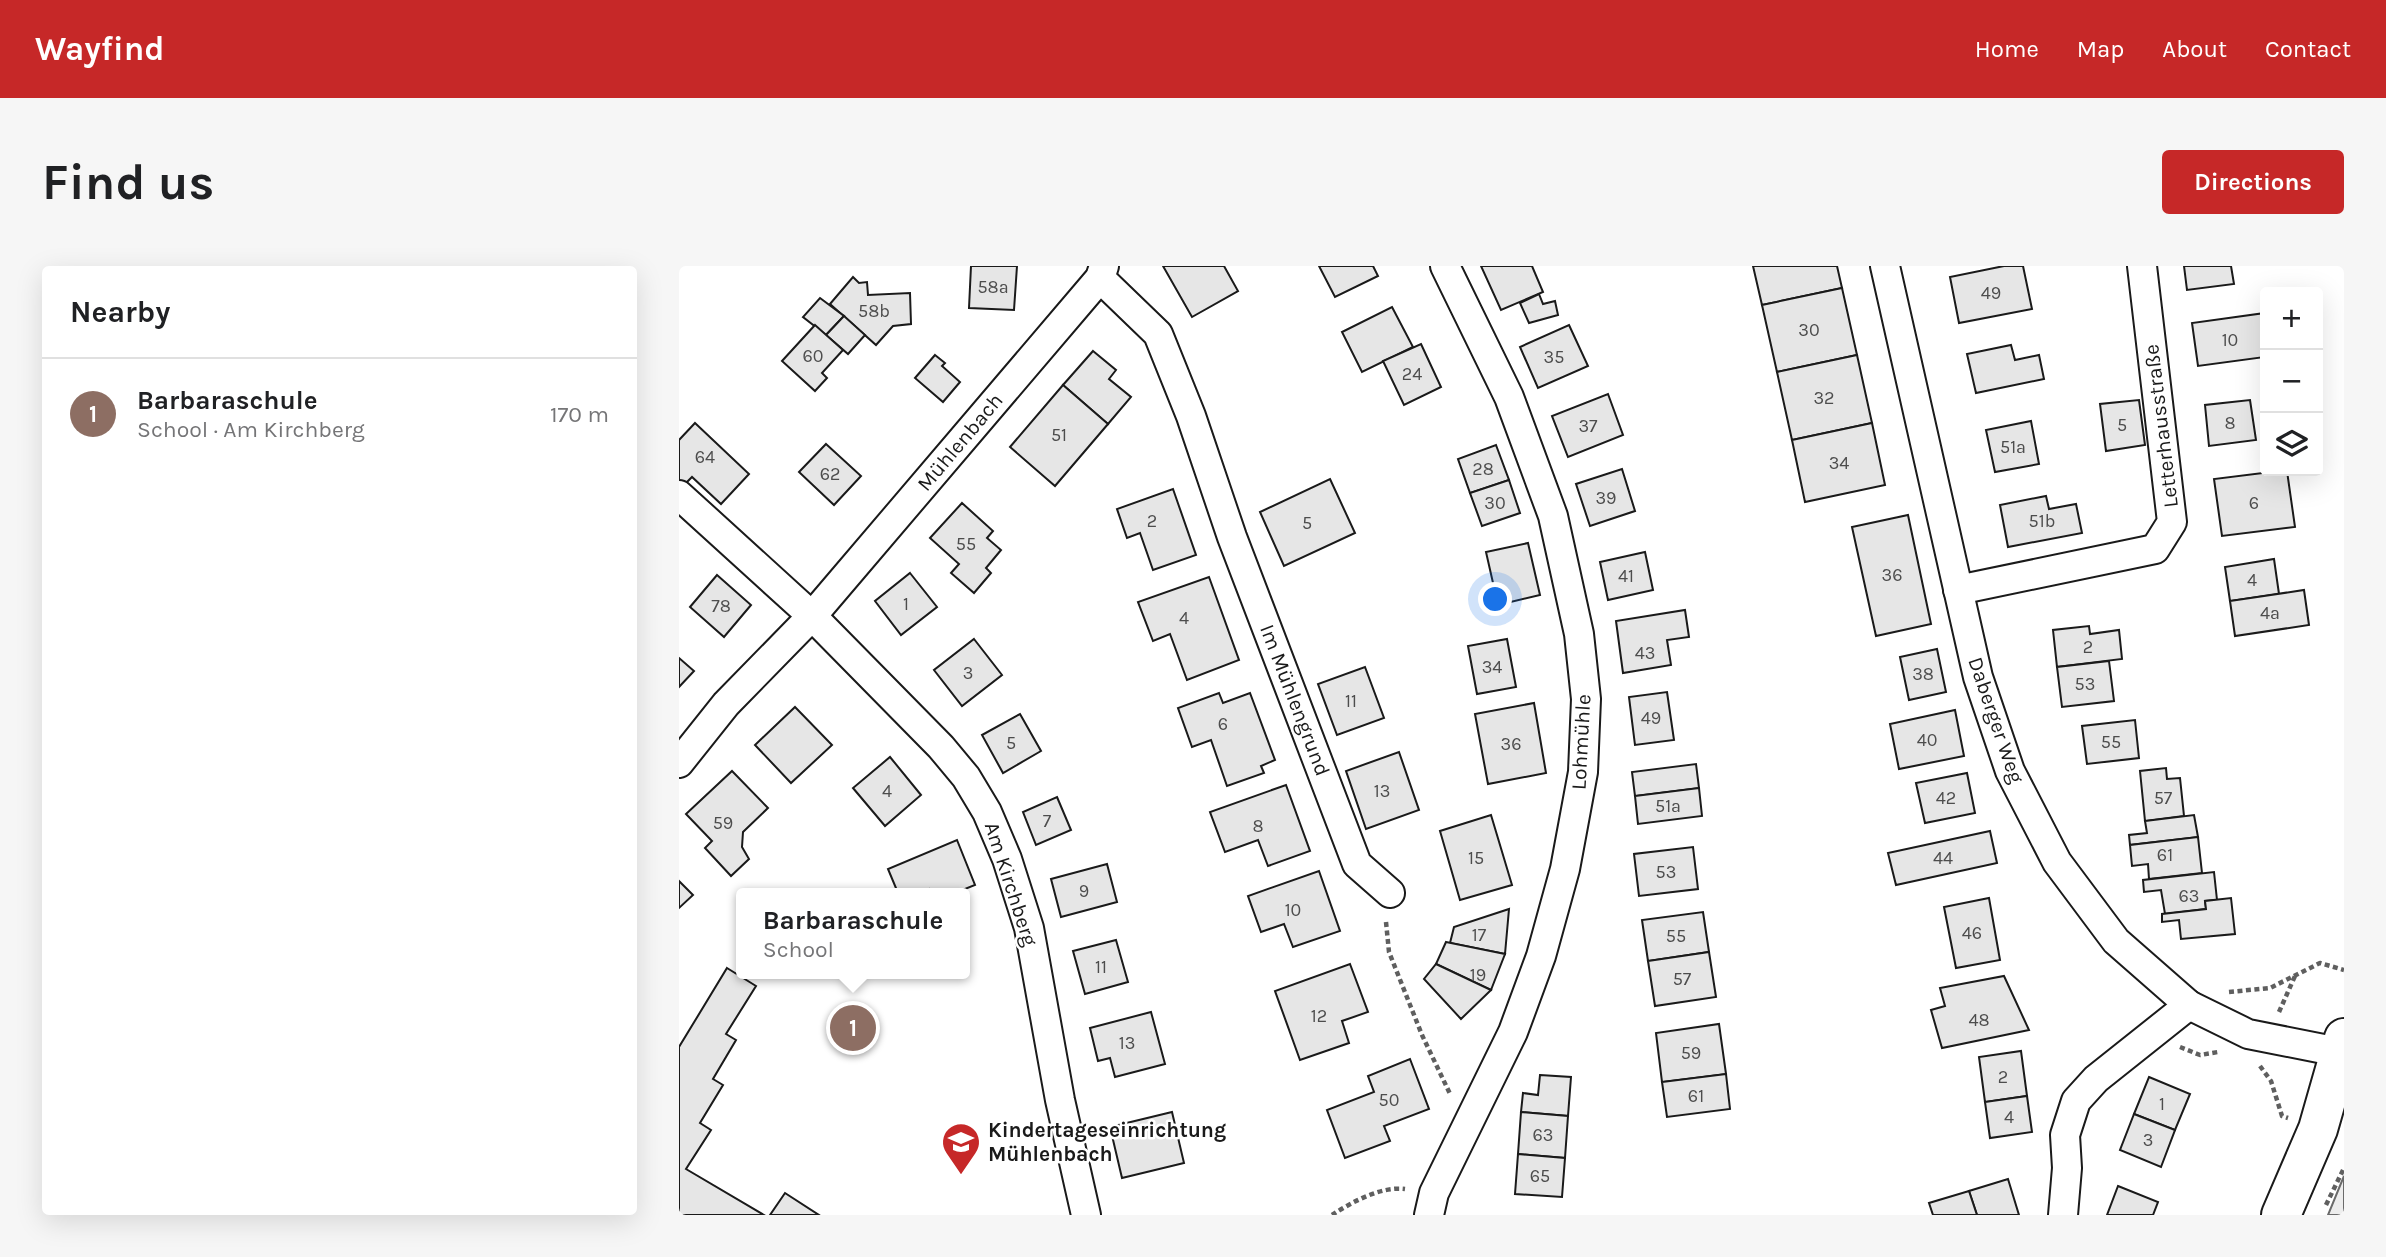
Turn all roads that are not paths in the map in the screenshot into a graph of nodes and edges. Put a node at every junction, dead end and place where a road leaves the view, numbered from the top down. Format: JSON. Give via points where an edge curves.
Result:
{"nodes":[{"id":1,"x":1445,"y":266,"type":"edge"},
{"id":2,"x":1885,"y":266,"type":"edge"},
{"id":3,"x":2142,"y":266,"type":"edge"},
{"id":4,"x":1102,"y":272,"type":"edge"},
{"id":5,"x":679,"y":495,"type":"edge"},
{"id":6,"x":1958,"y":590,"type":"junction"},
{"id":7,"x":812,"y":616,"type":"junction"},
{"id":8,"x":679,"y":763,"type":"edge"},
{"id":9,"x":1390,"y":893,"type":"road end"},
{"id":10,"x":2189,"y":1005,"type":"junction"},
{"id":11,"x":2343,"y":1047,"type":"edge"},
{"id":12,"x":1431,"y":1204,"type":"edge"},
{"id":13,"x":1086,"y":1215,"type":"edge"},
{"id":14,"x":2063,"y":1215,"type":"edge"},
{"id":15,"x":2281,"y":1215,"type":"edge"}],
"edges":[{"from":1,"to":12,"type":"street","name":"Lohmühle","via":[[1509,397],[1553,516],[1579,634],[1586,699],[1583,772],[1562,881],[1541,956],[1513,1032]]},
{"from":2,"to":6,"type":"street","name":"Daberger Weg"},
{"from":3,"to":6,"type":"street","name":"Letterhausstraße","via":[[2172,522],[2155,549]]},
{"from":4,"to":7,"type":"street","name":"Mühlenbach"},
{"from":4,"to":9,"type":"street","name":"Im Mühlengrund","via":[[1158,334],[1357,864]]},
{"from":5,"to":7,"type":"street"},
{"from":6,"to":10,"type":"street","name":"Daberger Weg","via":[[1978,677],[2010,771],[2057,862],[2116,941]]},
{"from":7,"to":8,"type":"street","name":"Mühlenbach","via":[[726,704]]},
{"from":7,"to":13,"type":"street","name":"Am Kirchberg","via":[[941,747],[987,812],[1029,928]]},
{"from":10,"to":11,"type":"street","name":"Daberger Weg","via":[[2248,1034]]},
{"from":10,"to":14,"type":"street","via":[[2096,1079],[2076,1101],[2065,1135]]},
{"from":11,"to":15,"type":"main road","via":[[2318,1129]]}]}
